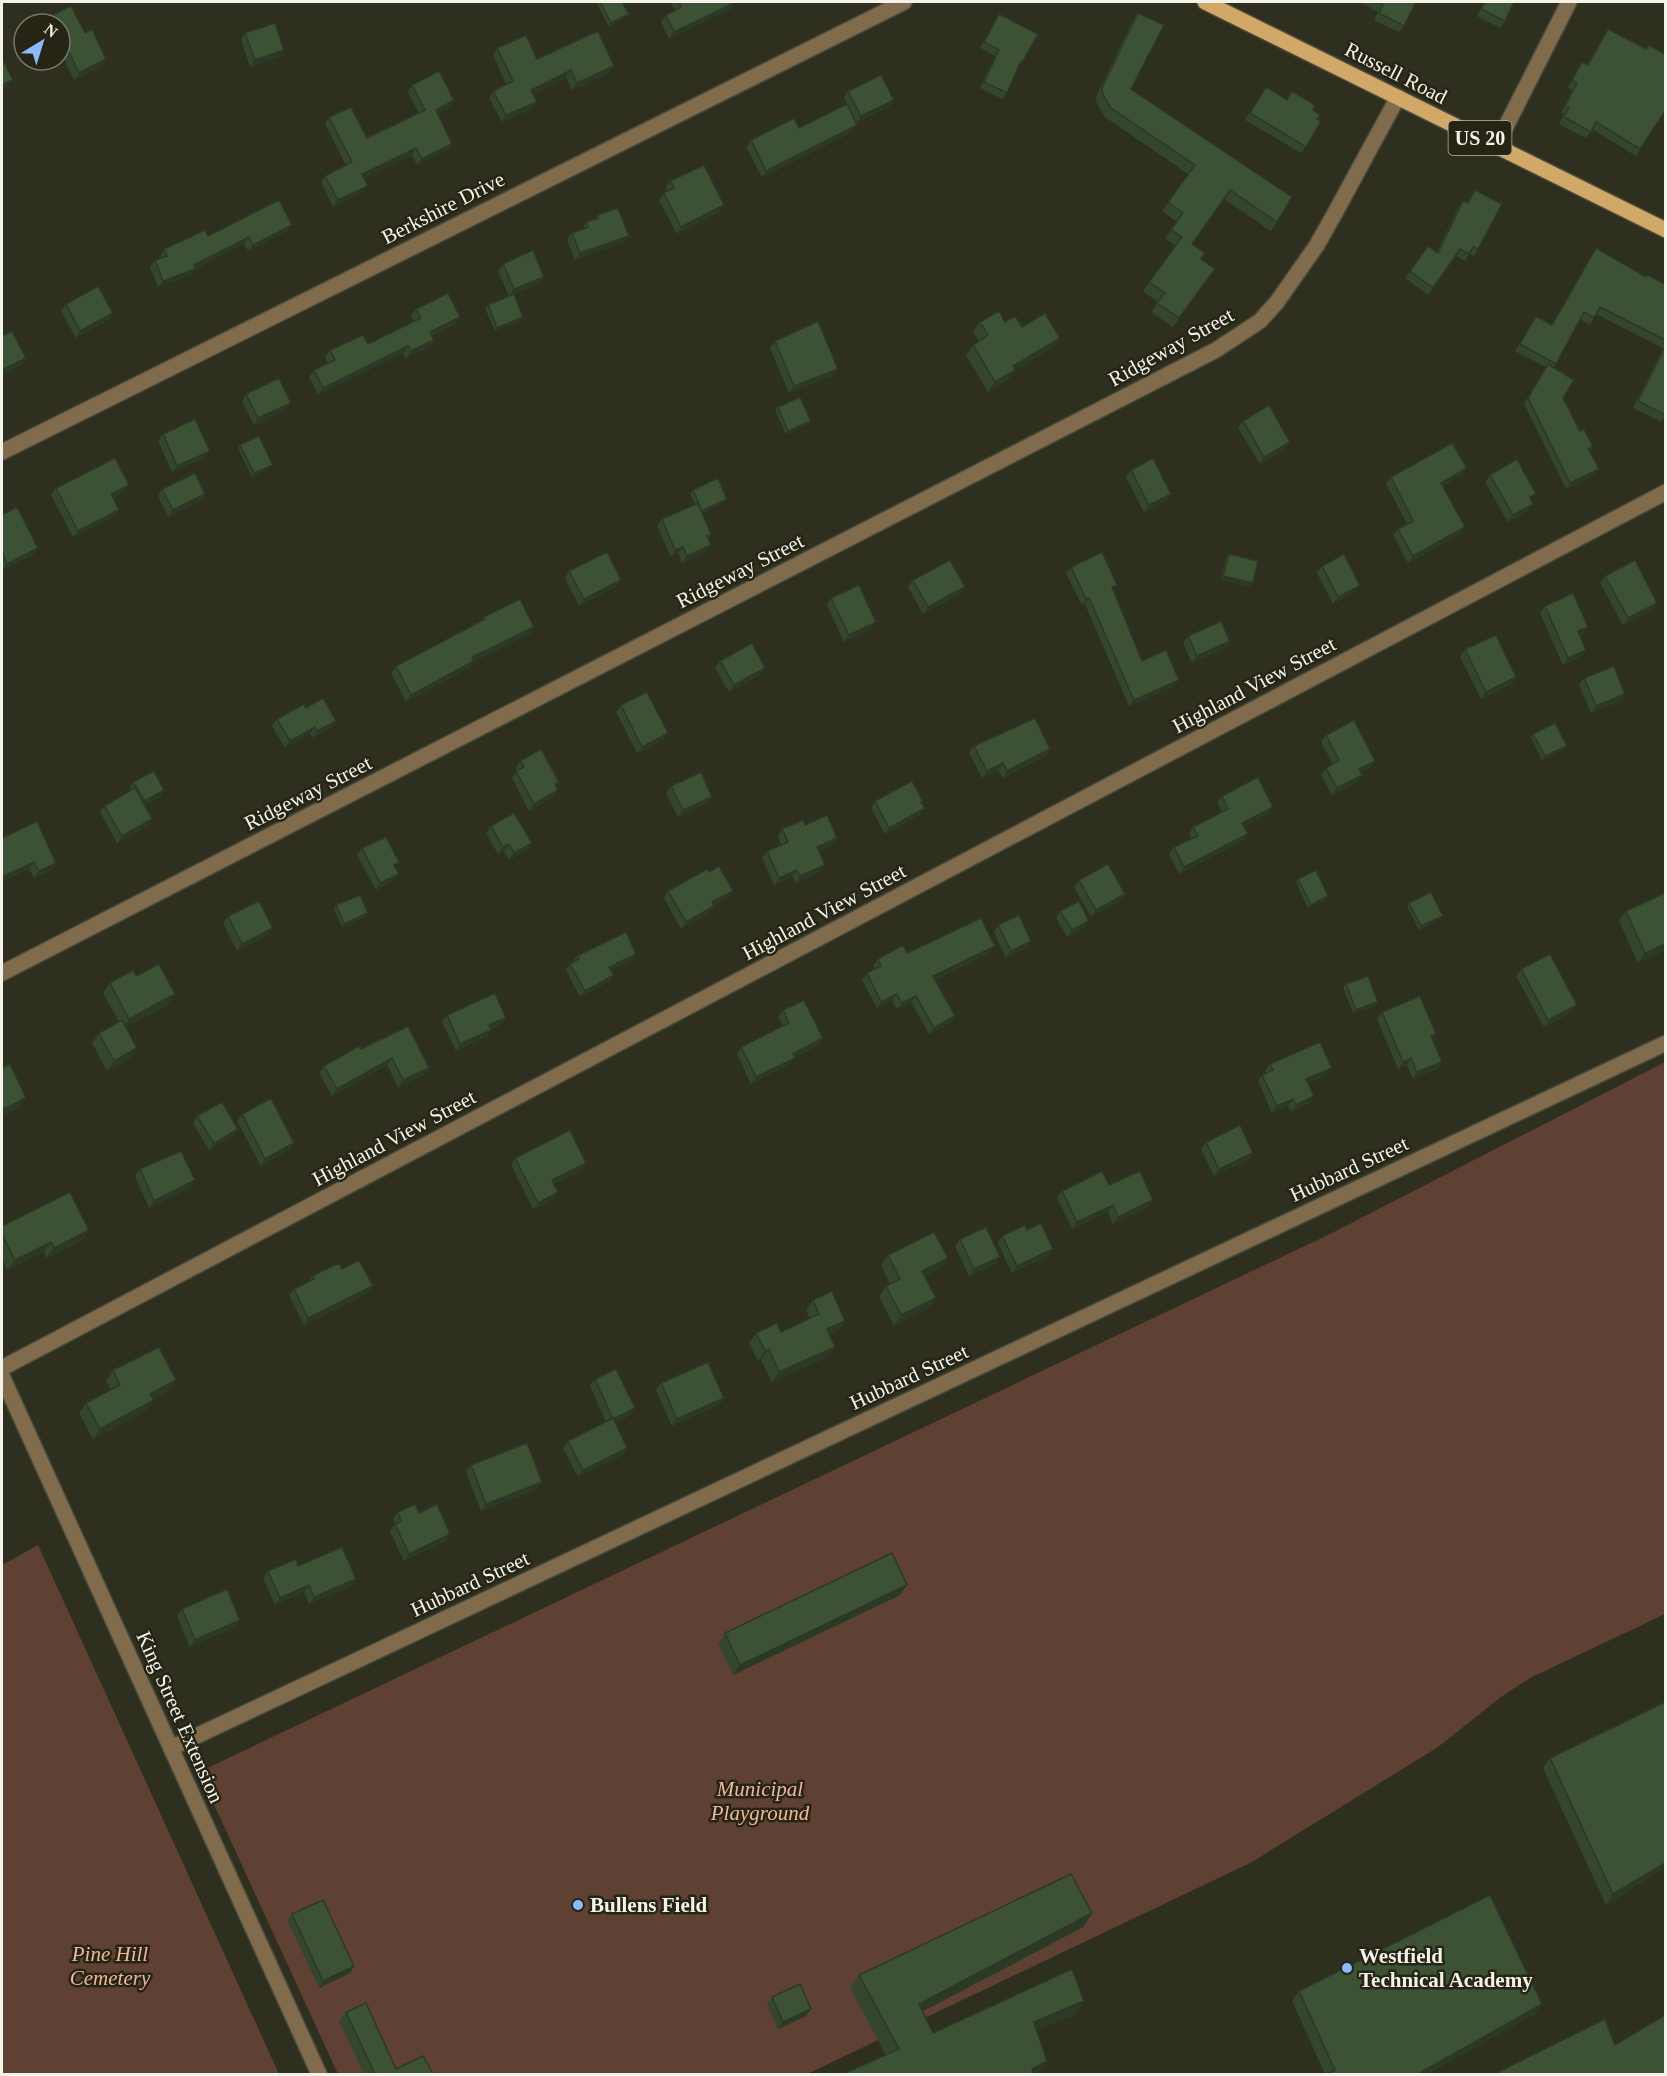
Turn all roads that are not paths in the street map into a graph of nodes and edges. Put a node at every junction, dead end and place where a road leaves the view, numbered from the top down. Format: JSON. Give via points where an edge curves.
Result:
{"nodes":[{"id":1,"x":904,"y":2,"type":"edge"},
{"id":2,"x":1205,"y":2,"type":"edge"},
{"id":3,"x":1569,"y":2,"type":"edge"},
{"id":4,"x":1398,"y":97,"type":"junction"},
{"id":5,"x":1496,"y":146,"type":"junction"},
{"id":6,"x":1665,"y":230,"type":"edge"},
{"id":7,"x":2,"y":452,"type":"edge"},
{"id":8,"x":1665,"y":492,"type":"edge"},
{"id":9,"x":2,"y":974,"type":"edge"},
{"id":10,"x":1665,"y":1043,"type":"edge"},
{"id":11,"x":2,"y":1368,"type":"edge"},
{"id":12,"x":2,"y":1376,"type":"edge"},
{"id":13,"x":171,"y":1748,"type":"junction"},
{"id":14,"x":320,"y":2074,"type":"edge"}],
"edges":[{"from":1,"to":7,"type":"street","name":"Berkshire Drive"},
{"from":2,"to":4,"type":"main road","name":"Russell Road","number":"US 20"},
{"from":3,"to":5,"type":"street"},
{"from":4,"to":5,"type":"main road","name":"Russell Road","number":"US 20"},
{"from":4,"to":9,"type":"street","name":"Ridgeway Street","via":[[1317,244],[1276,302],[1260,321],[1216,350]]},
{"from":5,"to":6,"type":"main road","name":"Russell Road","number":"US 20"},
{"from":8,"to":11,"type":"street","name":"Highland View Street"},
{"from":10,"to":13,"type":"street","name":"Hubbard Street"},
{"from":12,"to":13,"type":"street","name":"King Street Extension"},
{"from":13,"to":14,"type":"street","name":"King Street Extension"}]}
